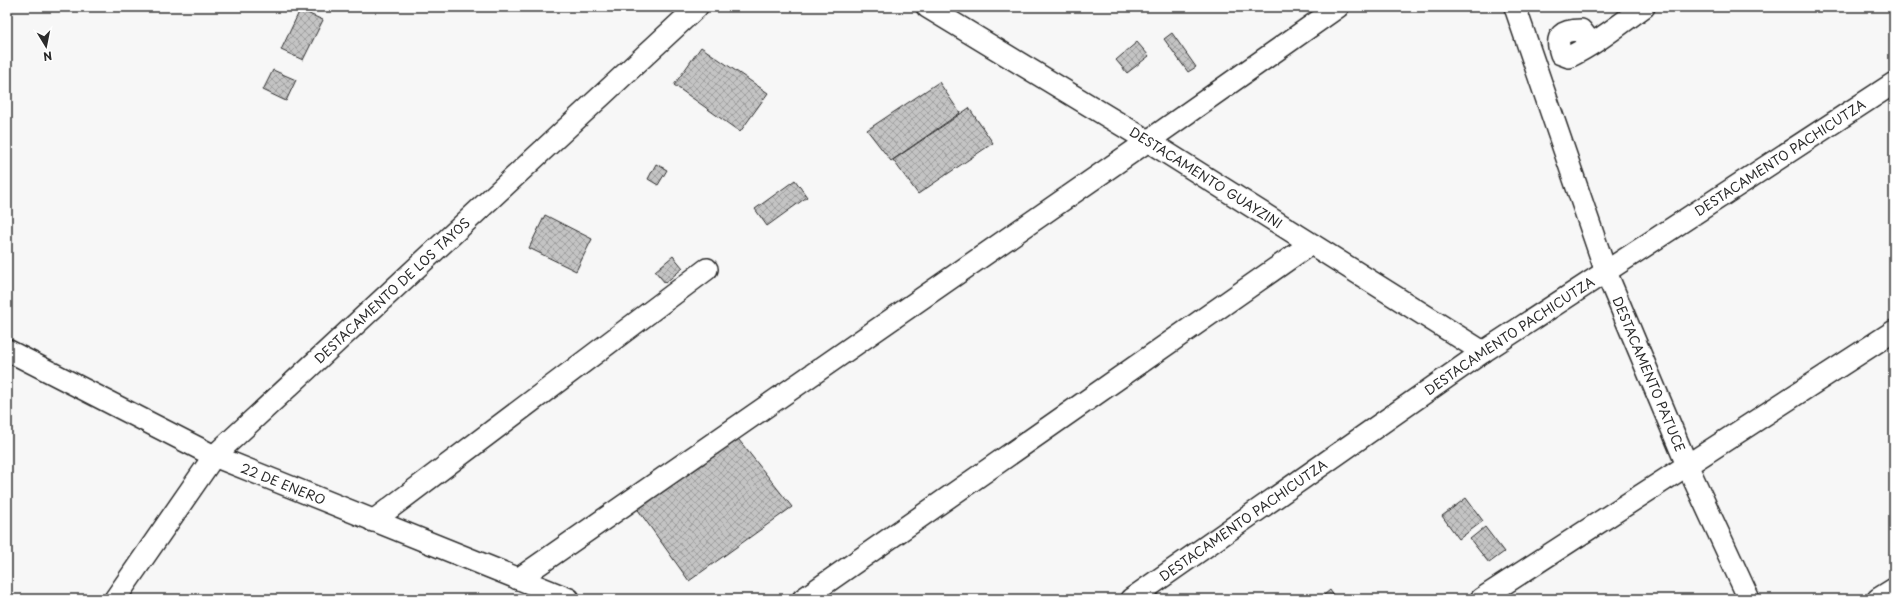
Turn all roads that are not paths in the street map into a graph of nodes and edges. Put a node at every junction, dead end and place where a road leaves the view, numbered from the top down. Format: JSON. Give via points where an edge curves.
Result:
{"nodes":[{"id":1,"x":697,"y":7,"type":"edge"},
{"id":2,"x":927,"y":7,"type":"edge"},
{"id":3,"x":1338,"y":7,"type":"edge"},
{"id":4,"x":1514,"y":7,"type":"edge"},
{"id":5,"x":1644,"y":7,"type":"edge"},
{"id":6,"x":1592,"y":44,"type":"dead end"},
{"id":7,"x":1894,"y":83,"type":"edge"},
{"id":8,"x":1148,"y":142,"type":"junction"},
{"id":9,"x":1310,"y":245,"type":"junction"},
{"id":10,"x":707,"y":269,"type":"dead end"},
{"id":11,"x":1606,"y":272,"type":"junction"},
{"id":12,"x":1894,"y":331,"type":"edge"},
{"id":13,"x":7,"y":350,"type":"edge"},
{"id":14,"x":1483,"y":352,"type":"junction"},
{"id":15,"x":214,"y":456,"type":"junction"},
{"id":16,"x":1687,"y":465,"type":"junction"},
{"id":17,"x":373,"y":520,"type":"junction"},
{"id":18,"x":518,"y":579,"type":"junction"},
{"id":19,"x":1894,"y":589,"type":"edge"},
{"id":20,"x":544,"y":595,"type":"edge"},
{"id":21,"x":115,"y":599,"type":"edge"},
{"id":22,"x":568,"y":599,"type":"edge"},
{"id":23,"x":803,"y":599,"type":"edge"},
{"id":24,"x":1131,"y":599,"type":"edge"},
{"id":25,"x":1481,"y":599,"type":"edge"},
{"id":26,"x":1749,"y":599,"type":"edge"},
{"id":27,"x":1878,"y":599,"type":"edge"}],
"edges":[{"from":1,"to":15,"type":"street","name":"DESTACAMENTO DE LOS TAYOS"},
{"from":2,"to":8,"type":"street","name":"DESTACAMENTO GUAYZINI"},
{"from":3,"to":8,"type":"street"},
{"from":4,"to":11,"type":"street","name":"DESTACAMENTO PATUCE"},
{"from":5,"to":6,"type":"street"},
{"from":7,"to":11,"type":"street","name":"DESTACAMENTO PACHICUTZA"},
{"from":8,"to":9,"type":"street","name":"DESTACAMENTO GUAYZINI"},
{"from":8,"to":18,"type":"street"},
{"from":9,"to":14,"type":"street","name":"DESTACAMENTO GUAYZINI"},
{"from":9,"to":23,"type":"street"},
{"from":10,"to":17,"type":"street"},
{"from":11,"to":14,"type":"street","name":"DESTACAMENTO PACHICUTZA"},
{"from":11,"to":16,"type":"street","name":"DESTACAMENTO PATUCE"},
{"from":12,"to":16,"type":"street"},
{"from":13,"to":15,"type":"street","name":"22 DE ENERO"},
{"from":14,"to":24,"type":"street","name":"DESTACAMENTO PACHICUTZA"},
{"from":15,"to":17,"type":"street","name":"22 DE ENERO"},
{"from":15,"to":21,"type":"street","name":"DESTACAMENTO DE LOS TAYOS"},
{"from":16,"to":25,"type":"street"},
{"from":16,"to":26,"type":"street","name":"DESTACAMENTO PATUCE"},
{"from":17,"to":18,"type":"street","name":"22 DE ENERO"},
{"from":18,"to":20,"type":"street","name":"22 DE ENERO"},
{"from":19,"to":27,"type":"street"},
{"from":20,"to":22,"type":"street","name":"22 DE ENERO"}]}
